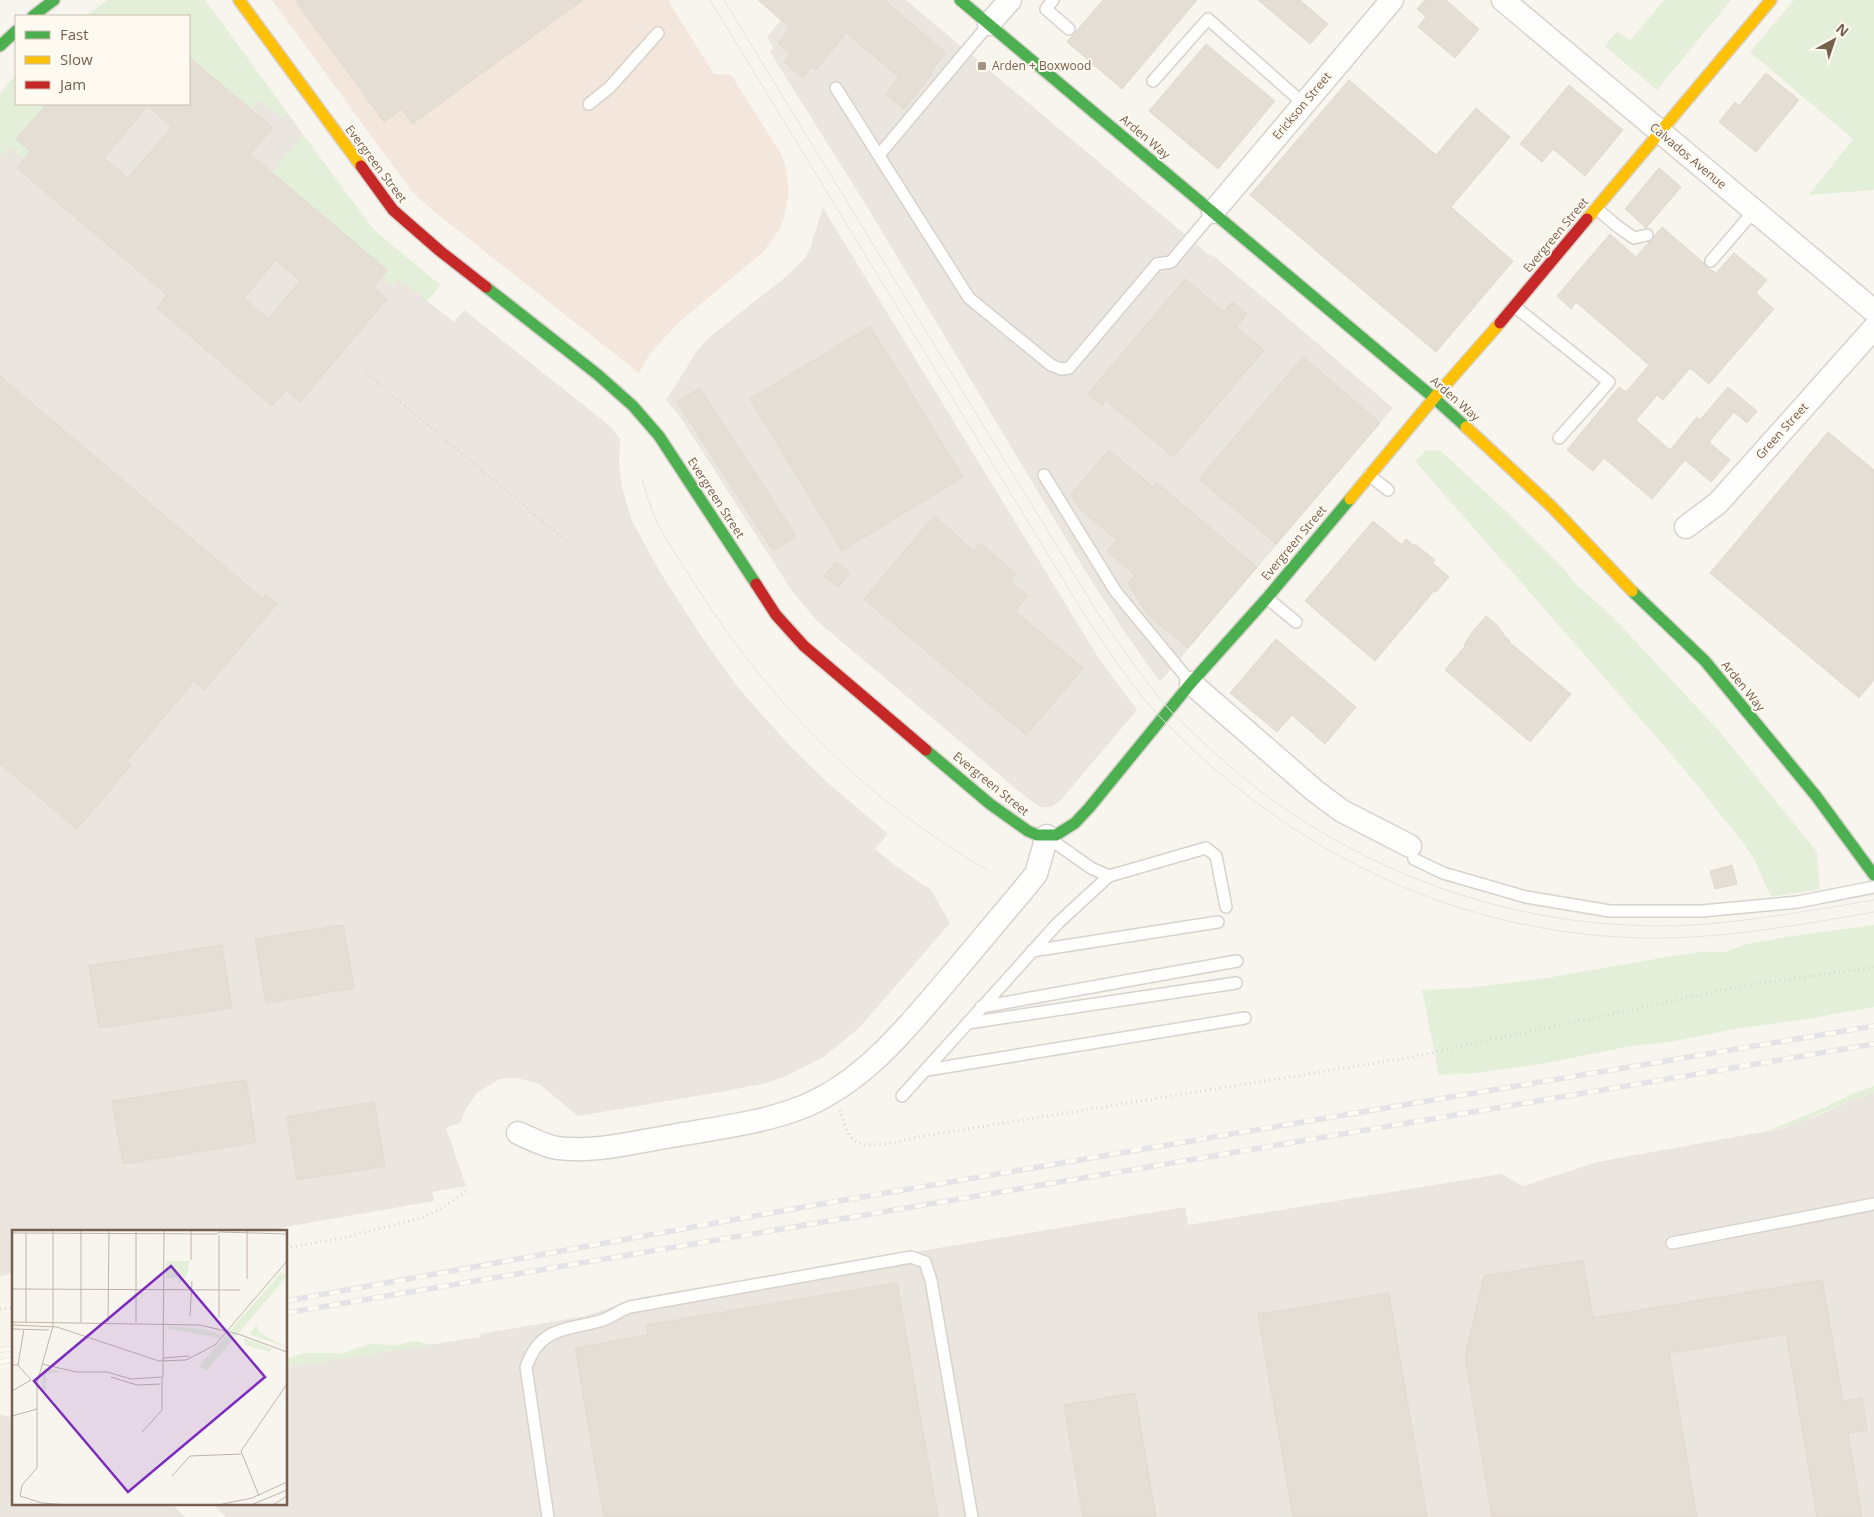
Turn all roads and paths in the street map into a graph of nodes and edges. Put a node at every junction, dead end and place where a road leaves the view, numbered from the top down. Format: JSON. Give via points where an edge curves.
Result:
{"nodes":[{"id":1,"x":239,"y":0,"type":"edge"},
{"id":2,"x":960,"y":0,"type":"edge"},
{"id":3,"x":1010,"y":0,"type":"edge"},
{"id":4,"x":1053,"y":0,"type":"edge"},
{"id":5,"x":1392,"y":0,"type":"edge"},
{"id":6,"x":1503,"y":0,"type":"edge"},
{"id":7,"x":1771,"y":0,"type":"edge"},
{"id":8,"x":989,"y":24,"type":"junction"},
{"id":9,"x":1069,"y":29,"type":"dead end"},
{"id":10,"x":658,"y":33,"type":"dead end"},
{"id":11,"x":1153,"y":81,"type":"dead end"},
{"id":12,"x":836,"y":88,"type":"dead end"},
{"id":13,"x":590,"y":104,"type":"dead end"},
{"id":14,"x":1304,"y":104,"type":"junction"},
{"id":15,"x":1660,"y":132,"type":"junction"},
{"id":16,"x":879,"y":155,"type":"junction"},
{"id":17,"x":1596,"y":208,"type":"junction"},
{"id":18,"x":1754,"y":211,"type":"junction"},
{"id":19,"x":1213,"y":212,"type":"junction"},
{"id":20,"x":1647,"y":235,"type":"dead end"},
{"id":21,"x":1711,"y":262,"type":"dead end"},
{"id":22,"x":1514,"y":306,"type":"junction"},
{"id":23,"x":1874,"y":311,"type":"edge"},
{"id":24,"x":1874,"y":328,"type":"edge"},
{"id":25,"x":366,"y":373,"type":"dead end"},
{"id":26,"x":1434,"y":398,"type":"junction"},
{"id":27,"x":1559,"y":438,"type":"dead end"},
{"id":28,"x":1044,"y":475,"type":"dead end"},
{"id":29,"x":1369,"y":475,"type":"junction"},
{"id":30,"x":1388,"y":490,"type":"dead end"},
{"id":31,"x":1686,"y":527,"type":"dead end"},
{"id":32,"x":571,"y":545,"type":"dead end"},
{"id":33,"x":1267,"y":598,"type":"junction"},
{"id":34,"x":1296,"y":622,"type":"dead end"},
{"id":35,"x":1191,"y":683,"type":"junction"},
{"id":36,"x":1047,"y":836,"type":"junction"},
{"id":37,"x":1412,"y":852,"type":"joint"},
{"id":38,"x":1874,"y":875,"type":"edge"},
{"id":39,"x":1110,"y":876,"type":"junction"},
{"id":40,"x":1874,"y":887,"type":"edge"},
{"id":41,"x":1226,"y":907,"type":"dead end"},
{"id":42,"x":1218,"y":922,"type":"dead end"},
{"id":43,"x":1032,"y":951,"type":"junction"},
{"id":44,"x":1237,"y":961,"type":"dead end"},
{"id":45,"x":1874,"y":967,"type":"edge"},
{"id":46,"x":1236,"y":983,"type":"dead end"},
{"id":47,"x":982,"y":1007,"type":"junction"},
{"id":48,"x":1245,"y":1018,"type":"dead end"},
{"id":49,"x":968,"y":1023,"type":"junction"},
{"id":50,"x":927,"y":1070,"type":"junction"},
{"id":51,"x":833,"y":1090,"type":"junction"},
{"id":52,"x":902,"y":1096,"type":"dead end"},
{"id":53,"x":518,"y":1134,"type":"dead end"},
{"id":54,"x":468,"y":1190,"type":"dead end"},
{"id":55,"x":1874,"y":1204,"type":"edge"},
{"id":56,"x":1672,"y":1242,"type":"dead end"},
{"id":57,"x":288,"y":1248,"type":"edge"},
{"id":58,"x":548,"y":1517,"type":"edge"},
{"id":59,"x":972,"y":1517,"type":"edge"}],
"edges":[{"from":1,"to":36,"type":"street","name":"Evergreen Street","via":[[393,210],[440,251],[597,374],[646,420],[776,615],[790,631],[831,670],[998,810],[1028,831]]},
{"from":2,"to":8,"type":"street","name":"Arden Way"},
{"from":3,"to":8,"type":"street"},
{"from":4,"to":9,"type":"lane","via":[[1046,9]]},
{"from":5,"to":14,"type":"street","name":"Erickson Street"},
{"from":6,"to":15,"type":"street","name":"Calvados Avenue"},
{"from":7,"to":15,"type":"street","name":"Evergreen Street"},
{"from":8,"to":16,"type":"lane"},
{"from":8,"to":19,"type":"street","name":"Arden Way"},
{"from":10,"to":13,"type":"lane","via":[[610,87]]},
{"from":11,"to":14,"type":"lane","via":[[1208,19]]},
{"from":12,"to":16,"type":"lane"},
{"from":14,"to":19,"type":"street","name":"Erickson Street"},
{"from":15,"to":17,"type":"street","name":"Evergreen Street"},
{"from":15,"to":18,"type":"street","name":"Calvados Avenue"},
{"from":16,"to":19,"type":"lane","via":[[969,298],[1051,365],[1061,369],[1069,368],[1157,264],[1171,262]]},
{"from":17,"to":20,"type":"lane","via":[[1634,238]]},
{"from":17,"to":22,"type":"street","name":"Evergreen Street"},
{"from":18,"to":21,"type":"lane"},
{"from":18,"to":23,"type":"street","name":"Calvados Avenue"},
{"from":19,"to":26,"type":"street","name":"Arden Way"},
{"from":22,"to":26,"type":"street","name":"Evergreen Street"},
{"from":22,"to":27,"type":"lane","via":[[1609,382]]},
{"from":24,"to":31,"type":"street","name":"Green Street","via":[[1718,503]]},
{"from":25,"to":32,"type":"path"},
{"from":26,"to":29,"type":"street","name":"Evergreen Street"},
{"from":26,"to":38,"type":"street","name":"Arden Way","via":[[1552,507],[1705,661],[1816,796]]},
{"from":28,"to":35,"type":"lane","via":[[1116,592]]},
{"from":29,"to":30,"type":"lane"},
{"from":29,"to":33,"type":"street","name":"Evergreen Street"},
{"from":33,"to":34,"type":"lane"},
{"from":33,"to":35,"type":"street","name":"Evergreen Street"},
{"from":35,"to":36,"type":"street","name":"Evergreen Street","via":[[1075,823],[1056,835]]},
{"from":35,"to":37,"type":"street","via":[[1342,812]]},
{"from":36,"to":39,"type":"lane","via":[[1091,868]]},
{"from":36,"to":51,"type":"street","via":[[1032,880],[903,1033],[866,1068]]},
{"from":37,"to":40,"type":"lane","via":[[1443,873],[1526,897],[1610,911],[1702,910],[1798,902]]},
{"from":39,"to":41,"type":"lane","via":[[1206,848],[1216,856]]},
{"from":39,"to":43,"type":"lane"},
{"from":42,"to":43,"type":"lane"},
{"from":43,"to":47,"type":"lane"},
{"from":44,"to":47,"type":"lane"},
{"from":45,"to":51,"type":"path","via":[[1736,987],[1407,1058],[917,1137],[884,1146],[860,1142],[850,1136]]},
{"from":46,"to":49,"type":"lane"},
{"from":47,"to":49,"type":"lane"},
{"from":48,"to":50,"type":"lane"},
{"from":49,"to":50,"type":"lane"},
{"from":50,"to":52,"type":"lane"},
{"from":51,"to":53,"type":"street","via":[[806,1106],[779,1115],[590,1150],[555,1148]]},
{"from":54,"to":57,"type":"path","via":[[441,1209],[421,1218],[347,1238]]},
{"from":55,"to":56,"type":"lane"},
{"from":58,"to":59,"type":"lane","via":[[526,1368],[540,1342],[559,1330],[604,1319],[630,1306],[911,1257],[925,1262],[931,1280]]}]}
